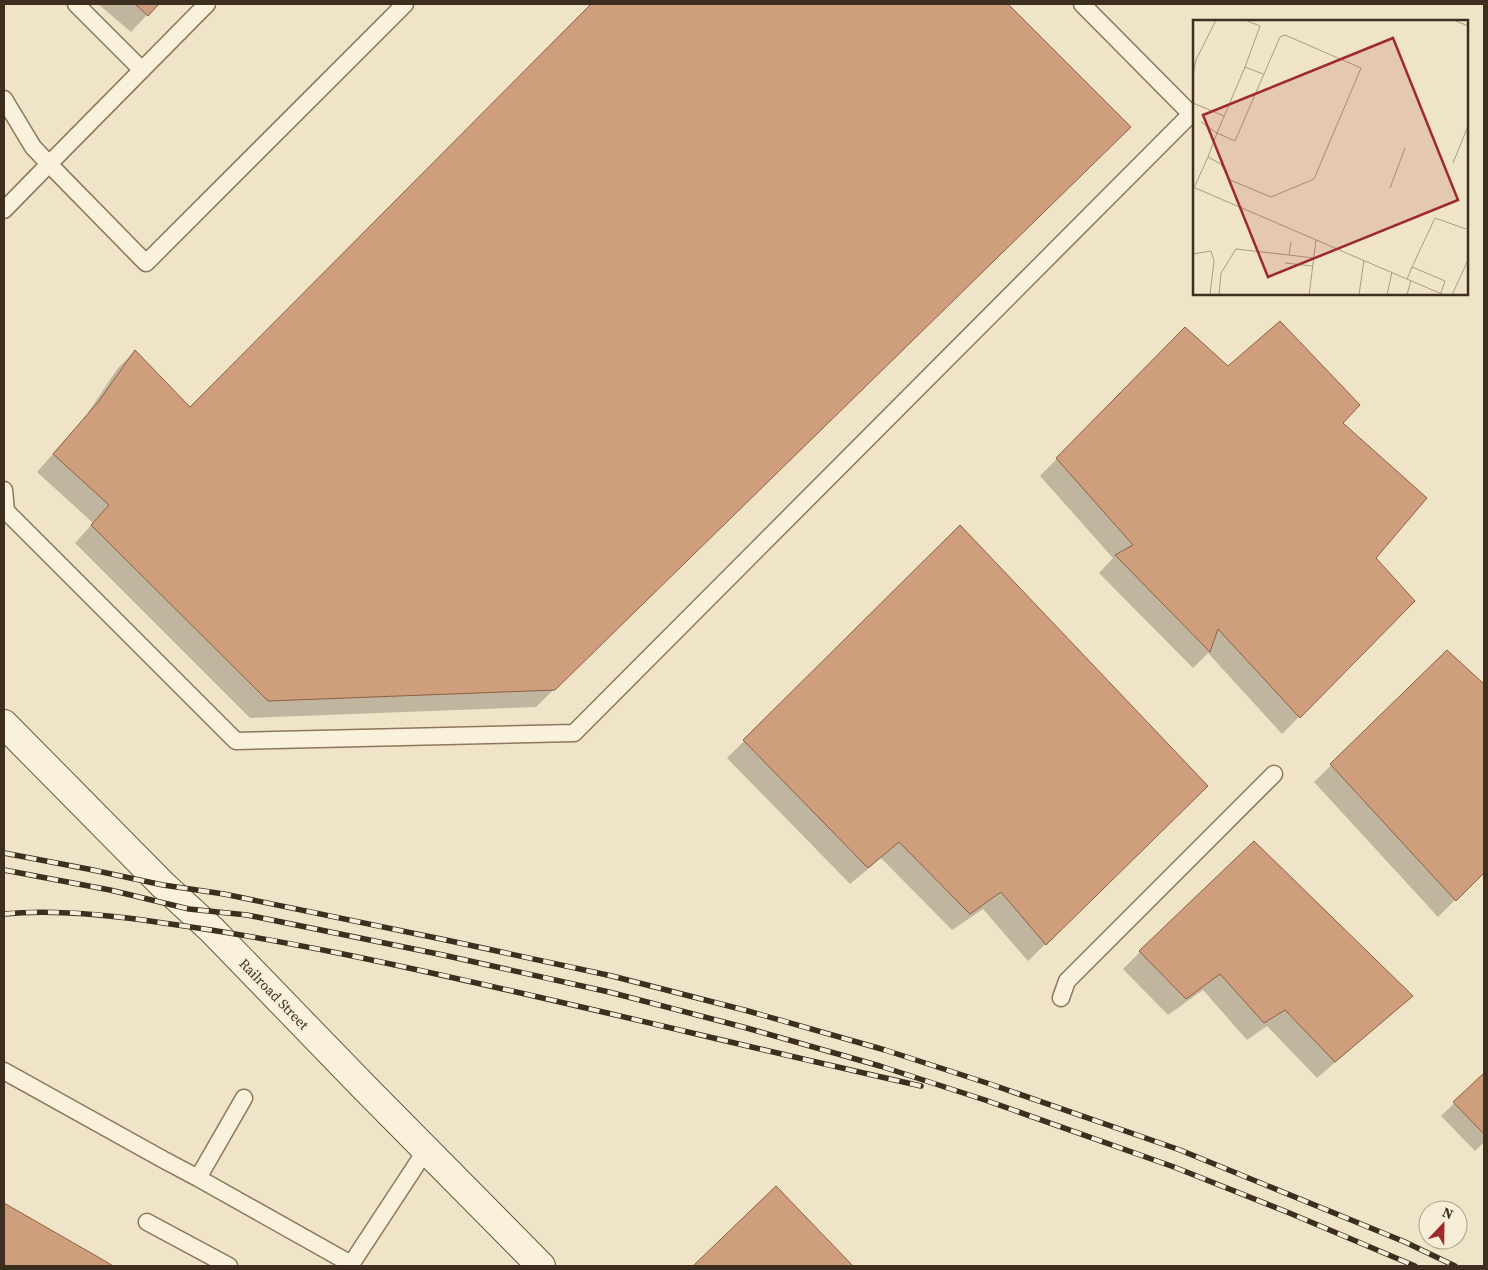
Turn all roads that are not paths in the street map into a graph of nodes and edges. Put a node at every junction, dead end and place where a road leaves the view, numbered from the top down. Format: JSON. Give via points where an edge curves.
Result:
{"nodes":[{"id":1,"x":76,"y":4,"type":"edge"},
{"id":2,"x":207,"y":4,"type":"edge"},
{"id":3,"x":405,"y":4,"type":"edge"},
{"id":4,"x":1082,"y":4,"type":"edge"},
{"id":5,"x":142,"y":70,"type":"junction"},
{"id":6,"x":4,"y":99,"type":"edge"},
{"id":7,"x":49,"y":164,"type":"junction"},
{"id":8,"x":4,"y":210,"type":"edge"},
{"id":9,"x":4,"y":490,"type":"edge"},
{"id":10,"x":4,"y":724,"type":"edge"},
{"id":11,"x":1274,"y":774,"type":"dead end"},
{"id":12,"x":1061,"y":998,"type":"dead end"},
{"id":13,"x":4,"y":1071,"type":"edge"},
{"id":14,"x":244,"y":1098,"type":"dead end"},
{"id":15,"x":426,"y":1150,"type":"junction"},
{"id":16,"x":198,"y":1178,"type":"junction"},
{"id":17,"x":147,"y":1222,"type":"dead end"},
{"id":18,"x":351,"y":1265,"type":"edge"},
{"id":19,"x":229,"y":1266,"type":"edge"},
{"id":20,"x":541,"y":1266,"type":"edge"}],
"edges":[{"from":1,"to":5,"type":"lane"},
{"from":2,"to":5,"type":"lane"},
{"from":3,"to":7,"type":"lane","via":[[146,263]]},
{"from":4,"to":9,"type":"lane","via":[[1191,114],[574,733],[236,741],[6,511]]},
{"from":5,"to":7,"type":"lane"},
{"from":6,"to":7,"type":"lane","via":[[33,147]]},
{"from":7,"to":8,"type":"lane"},
{"from":10,"to":15,"type":"main road","name":"Railroad Street","via":[[163,885],[212,930]]},
{"from":11,"to":12,"type":"lane","via":[[1067,981]]},
{"from":13,"to":16,"type":"lane"},
{"from":14,"to":16,"type":"lane"},
{"from":15,"to":18,"type":"lane"},
{"from":15,"to":20,"type":"main road","name":"Railroad Street"},
{"from":16,"to":18,"type":"lane"},
{"from":17,"to":19,"type":"lane"}]}
